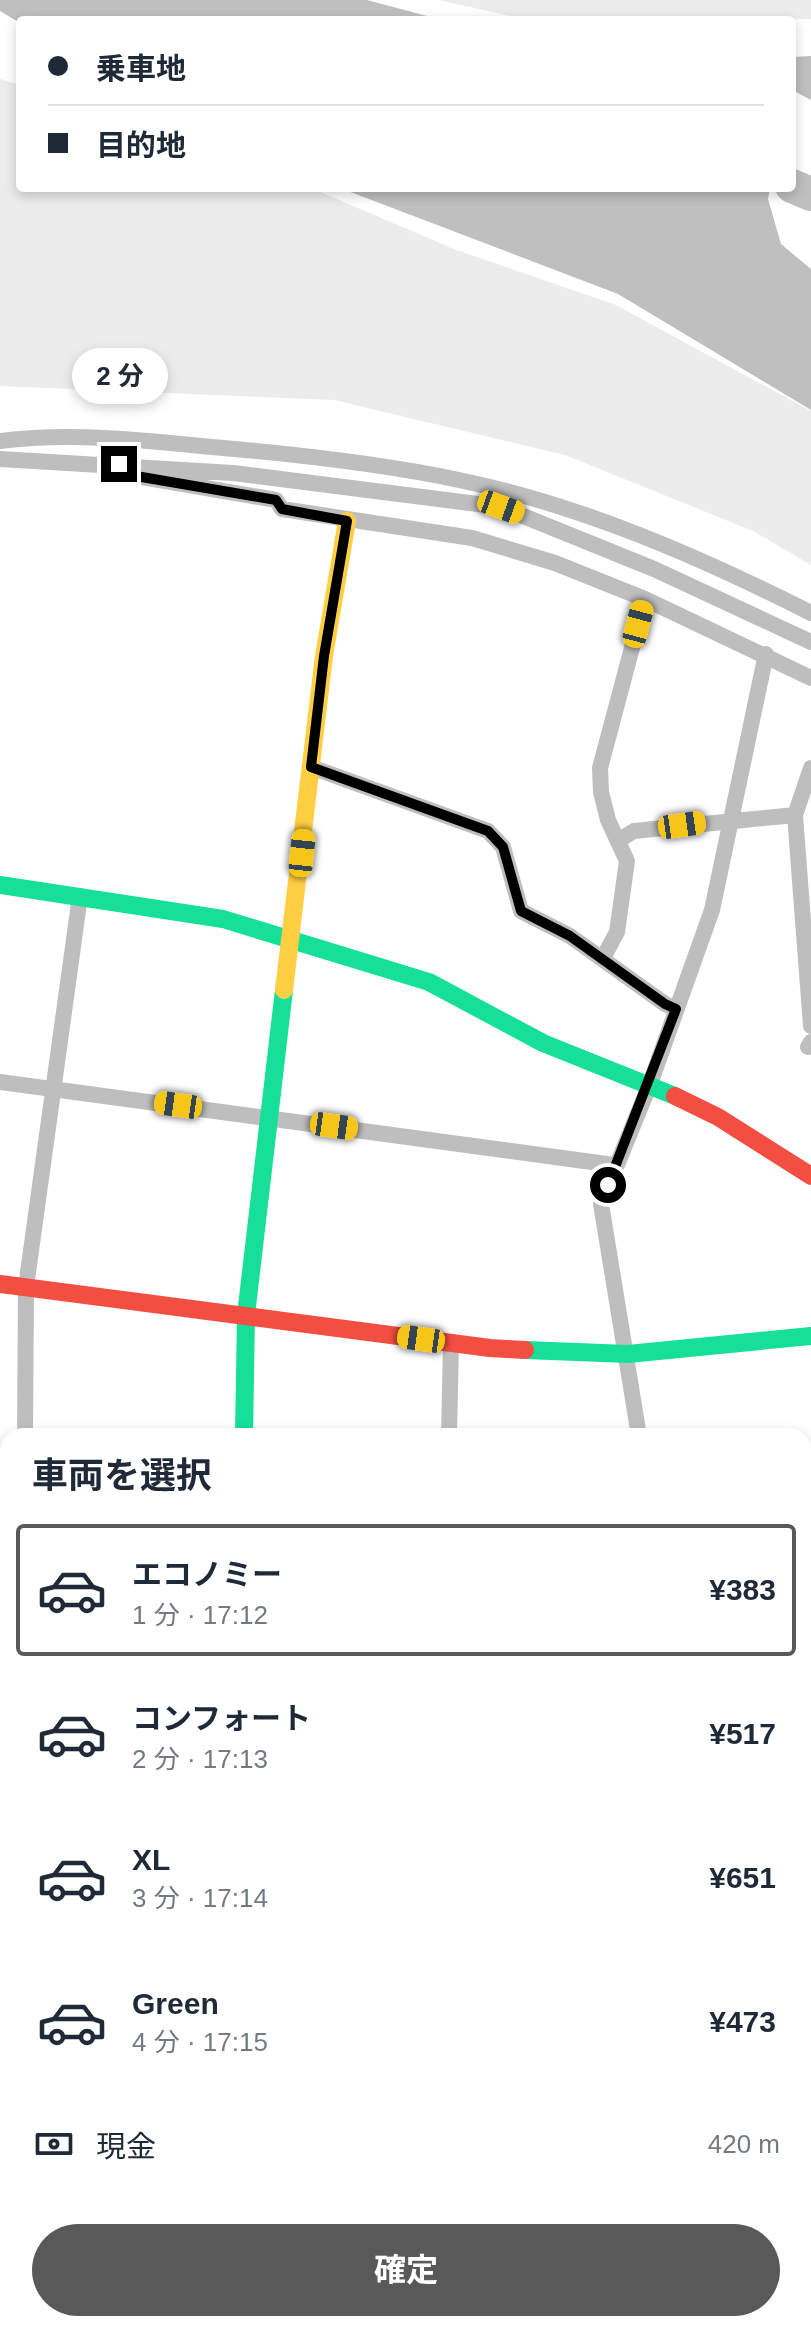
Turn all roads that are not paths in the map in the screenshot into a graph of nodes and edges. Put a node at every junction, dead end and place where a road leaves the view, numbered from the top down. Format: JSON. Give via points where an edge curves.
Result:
{"nodes":[{"id":1,"x":0,"y":441,"type":"edge"},
{"id":2,"x":0,"y":459,"type":"edge"},
{"id":3,"x":119,"y":464,"type":"junction"},
{"id":4,"x":347,"y":521,"type":"junction"},
{"id":5,"x":645,"y":599,"type":"junction"},
{"id":6,"x":811,"y":613,"type":"edge"},
{"id":7,"x":811,"y":642,"type":"edge"},
{"id":8,"x":766,"y":654,"type":"junction"},
{"id":9,"x":811,"y":678,"type":"edge"},
{"id":10,"x":311,"y":767,"type":"junction"},
{"id":11,"x":811,"y":768,"type":"edge"},
{"id":12,"x":795,"y":815,"type":"junction"},
{"id":13,"x":730,"y":819,"type":"junction"},
{"id":14,"x":619,"y":840,"type":"junction"},
{"id":15,"x":0,"y":885,"type":"edge"},
{"id":16,"x":80,"y":896,"type":"junction"},
{"id":17,"x":293,"y":940,"type":"junction"},
{"id":18,"x":603,"y":958,"type":"junction"},
{"id":19,"x":676,"y":1009,"type":"junction"},
{"id":20,"x":811,"y":1026,"type":"edge"},
{"id":21,"x":0,"y":1082,"type":"edge"},
{"id":22,"x":650,"y":1084,"type":"junction"},
{"id":23,"x":54,"y":1088,"type":"junction"},
{"id":24,"x":271,"y":1117,"type":"junction"},
{"id":25,"x":614,"y":1165,"type":"junction"},
{"id":26,"x":811,"y":1176,"type":"edge"},
{"id":27,"x":0,"y":1284,"type":"edge"},
{"id":28,"x":26,"y":1287,"type":"junction"},
{"id":29,"x":246,"y":1315,"type":"junction"},
{"id":30,"x":811,"y":1336,"type":"edge"},
{"id":31,"x":451,"y":1342,"type":"junction"},
{"id":32,"x":628,"y":1354,"type":"junction"},
{"id":33,"x":25,"y":1428,"type":"edge"},
{"id":34,"x":244,"y":1428,"type":"edge"},
{"id":35,"x":449,"y":1428,"type":"edge"},
{"id":36,"x":638,"y":1428,"type":"edge"}],
"edges":[{"from":1,"to":6,"type":"street","via":[[90,436],[461,480],[582,514],[738,577]]},
{"from":2,"to":3,"type":"street"},
{"from":3,"to":4,"type":"street","via":[[130,475],[276,500],[282,509]]},
{"from":3,"to":7,"type":"street","via":[[501,507],[654,569]]},
{"from":4,"to":5,"type":"street","via":[[472,538],[555,563]]},
{"from":4,"to":10,"type":"street"},
{"from":5,"to":8,"type":"street"},
{"from":5,"to":14,"type":"street","via":[[600,768],[608,820]]},
{"from":8,"to":9,"type":"street"},
{"from":8,"to":13,"type":"street"},
{"from":10,"to":17,"type":"street"},
{"from":10,"to":18,"type":"street","via":[[488,831],[503,847],[521,911]]},
{"from":11,"to":12,"type":"street"},
{"from":12,"to":13,"type":"street"},
{"from":12,"to":20,"type":"street"},
{"from":13,"to":14,"type":"street","via":[[634,831]]},
{"from":13,"to":19,"type":"street","via":[[712,910]]},
{"from":14,"to":18,"type":"street","via":[[627,861],[626,885],[617,932]]},
{"from":15,"to":16,"type":"street"},
{"from":16,"to":17,"type":"street","via":[[223,919]]},
{"from":16,"to":23,"type":"street"},
{"from":17,"to":22,"type":"street","via":[[429,982],[543,1043]]},
{"from":17,"to":24,"type":"street"},
{"from":18,"to":19,"type":"street"},
{"from":19,"to":22,"type":"street"},
{"from":21,"to":23,"type":"street"},
{"from":22,"to":25,"type":"street"},
{"from":22,"to":26,"type":"street","via":[[718,1117]]},
{"from":23,"to":24,"type":"street"},
{"from":23,"to":28,"type":"street"},
{"from":24,"to":25,"type":"street"},
{"from":24,"to":29,"type":"street"},
{"from":25,"to":32,"type":"street","via":[[601,1204]]},
{"from":27,"to":28,"type":"street"},
{"from":28,"to":29,"type":"street"},
{"from":28,"to":33,"type":"street"},
{"from":29,"to":31,"type":"street"},
{"from":29,"to":34,"type":"street"},
{"from":30,"to":32,"type":"street"},
{"from":31,"to":32,"type":"street"},
{"from":31,"to":35,"type":"street"},
{"from":32,"to":36,"type":"street"}]}
